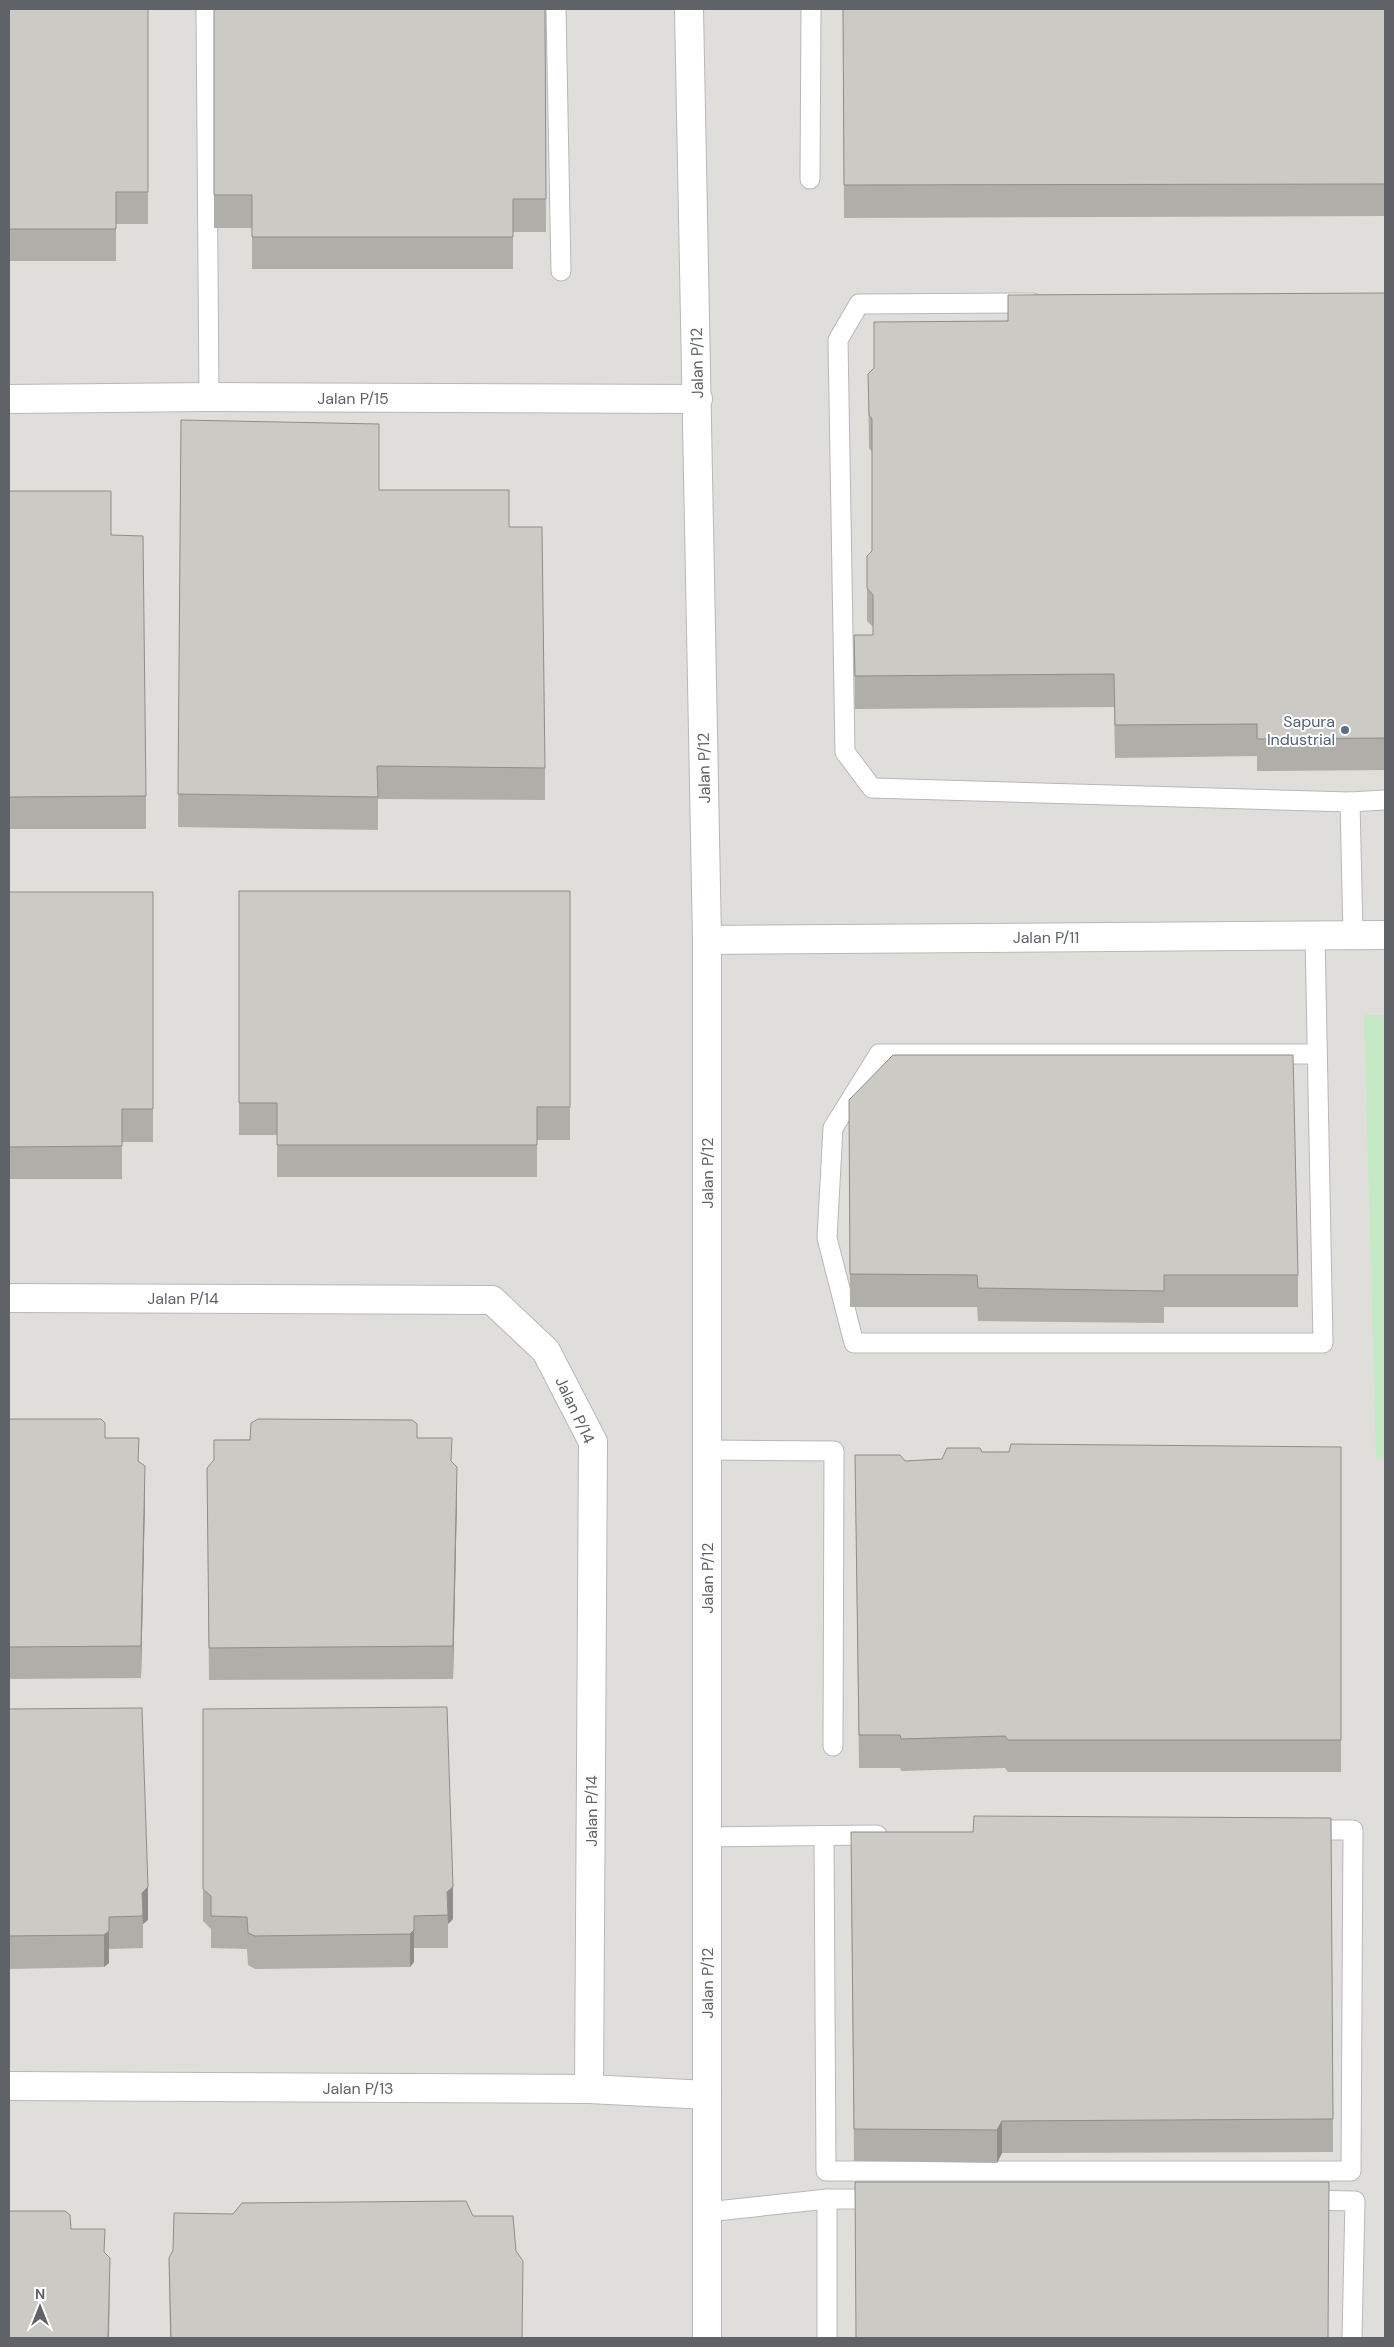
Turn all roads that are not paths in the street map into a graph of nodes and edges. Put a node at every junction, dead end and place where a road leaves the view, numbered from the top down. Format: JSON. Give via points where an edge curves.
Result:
{"nodes":[{"id":1,"x":206,"y":9,"type":"edge"},
{"id":2,"x":556,"y":9,"type":"edge"},
{"id":3,"x":689,"y":9,"type":"edge"},
{"id":4,"x":812,"y":9,"type":"edge"},
{"id":5,"x":810,"y":179,"type":"dead end"},
{"id":6,"x":561,"y":271,"type":"dead end"},
{"id":7,"x":1048,"y":304,"type":"edge"},
{"id":8,"x":209,"y":397,"type":"junction"},
{"id":9,"x":9,"y":399,"type":"edge"},
{"id":10,"x":698,"y":399,"type":"junction"},
{"id":11,"x":1385,"y":800,"type":"edge"},
{"id":12,"x":1350,"y":802,"type":"junction"},
{"id":13,"x":1315,"y":935,"type":"junction"},
{"id":14,"x":1353,"y":935,"type":"junction"},
{"id":15,"x":1385,"y":935,"type":"edge"},
{"id":16,"x":706,"y":940,"type":"junction"},
{"id":17,"x":1317,"y":1054,"type":"junction"},
{"id":18,"x":9,"y":1298,"type":"edge"},
{"id":19,"x":706,"y":1450,"type":"junction"},
{"id":20,"x":833,"y":1746,"type":"dead end"},
{"id":21,"x":1283,"y":1830,"type":"edge"},
{"id":22,"x":894,"y":1835,"type":"edge"},
{"id":23,"x":824,"y":1836,"type":"junction"},
{"id":24,"x":706,"y":1837,"type":"junction"},
{"id":25,"x":9,"y":2086,"type":"edge"},
{"id":26,"x":589,"y":2090,"type":"junction"},
{"id":27,"x":706,"y":2095,"type":"junction"},
{"id":28,"x":827,"y":2199,"type":"junction"},
{"id":29,"x":897,"y":2199,"type":"edge"},
{"id":30,"x":1286,"y":2200,"type":"edge"},
{"id":31,"x":706,"y":2212,"type":"junction"},
{"id":32,"x":707,"y":2338,"type":"edge"},
{"id":33,"x":827,"y":2338,"type":"edge"},
{"id":34,"x":1352,"y":2338,"type":"edge"}],
"edges":[{"from":1,"to":8,"type":"lane"},
{"from":2,"to":6,"type":"lane"},
{"from":3,"to":10,"type":"street","name":"Jalan P/12"},
{"from":4,"to":5,"type":"lane"},
{"from":7,"to":12,"type":"lane","via":[[859,304],[838,340],[845,752],[872,788]]},
{"from":8,"to":9,"type":"street","name":"Jalan P/15"},
{"from":8,"to":10,"type":"street","name":"Jalan P/15"},
{"from":10,"to":16,"type":"street","name":"Jalan P/12"},
{"from":11,"to":12,"type":"lane"},
{"from":12,"to":14,"type":"lane"},
{"from":13,"to":14,"type":"street","name":"Jalan P/11"},
{"from":13,"to":16,"type":"street","name":"Jalan P/11"},
{"from":13,"to":17,"type":"lane"},
{"from":14,"to":15,"type":"street","name":"Jalan P/11"},
{"from":16,"to":19,"type":"street","name":"Jalan P/12"},
{"from":17,"to":17,"type":"lane","via":[[1323,1343],[854,1343],[827,1238],[833,1128],[879,1054]]},
{"from":18,"to":26,"type":"street","name":"Jalan P/14","via":[[492,1300],[546,1350],[593,1442]]},
{"from":19,"to":20,"type":"lane","via":[[834,1451]]},
{"from":19,"to":24,"type":"street","name":"Jalan P/12"},
{"from":21,"to":23,"type":"lane","via":[[1353,1830],[1351,2171],[826,2171]]},
{"from":22,"to":23,"type":"lane"},
{"from":23,"to":24,"type":"lane"},
{"from":24,"to":27,"type":"street","name":"Jalan P/12"},
{"from":25,"to":26,"type":"street","name":"Jalan P/13"},
{"from":26,"to":27,"type":"street","name":"Jalan P/13"},
{"from":27,"to":31,"type":"street","name":"Jalan P/12"},
{"from":28,"to":29,"type":"lane"},
{"from":28,"to":31,"type":"lane"},
{"from":28,"to":33,"type":"lane"},
{"from":30,"to":34,"type":"lane","via":[[1355,2200]]},
{"from":31,"to":32,"type":"street","name":"Jalan P/12"}]}
